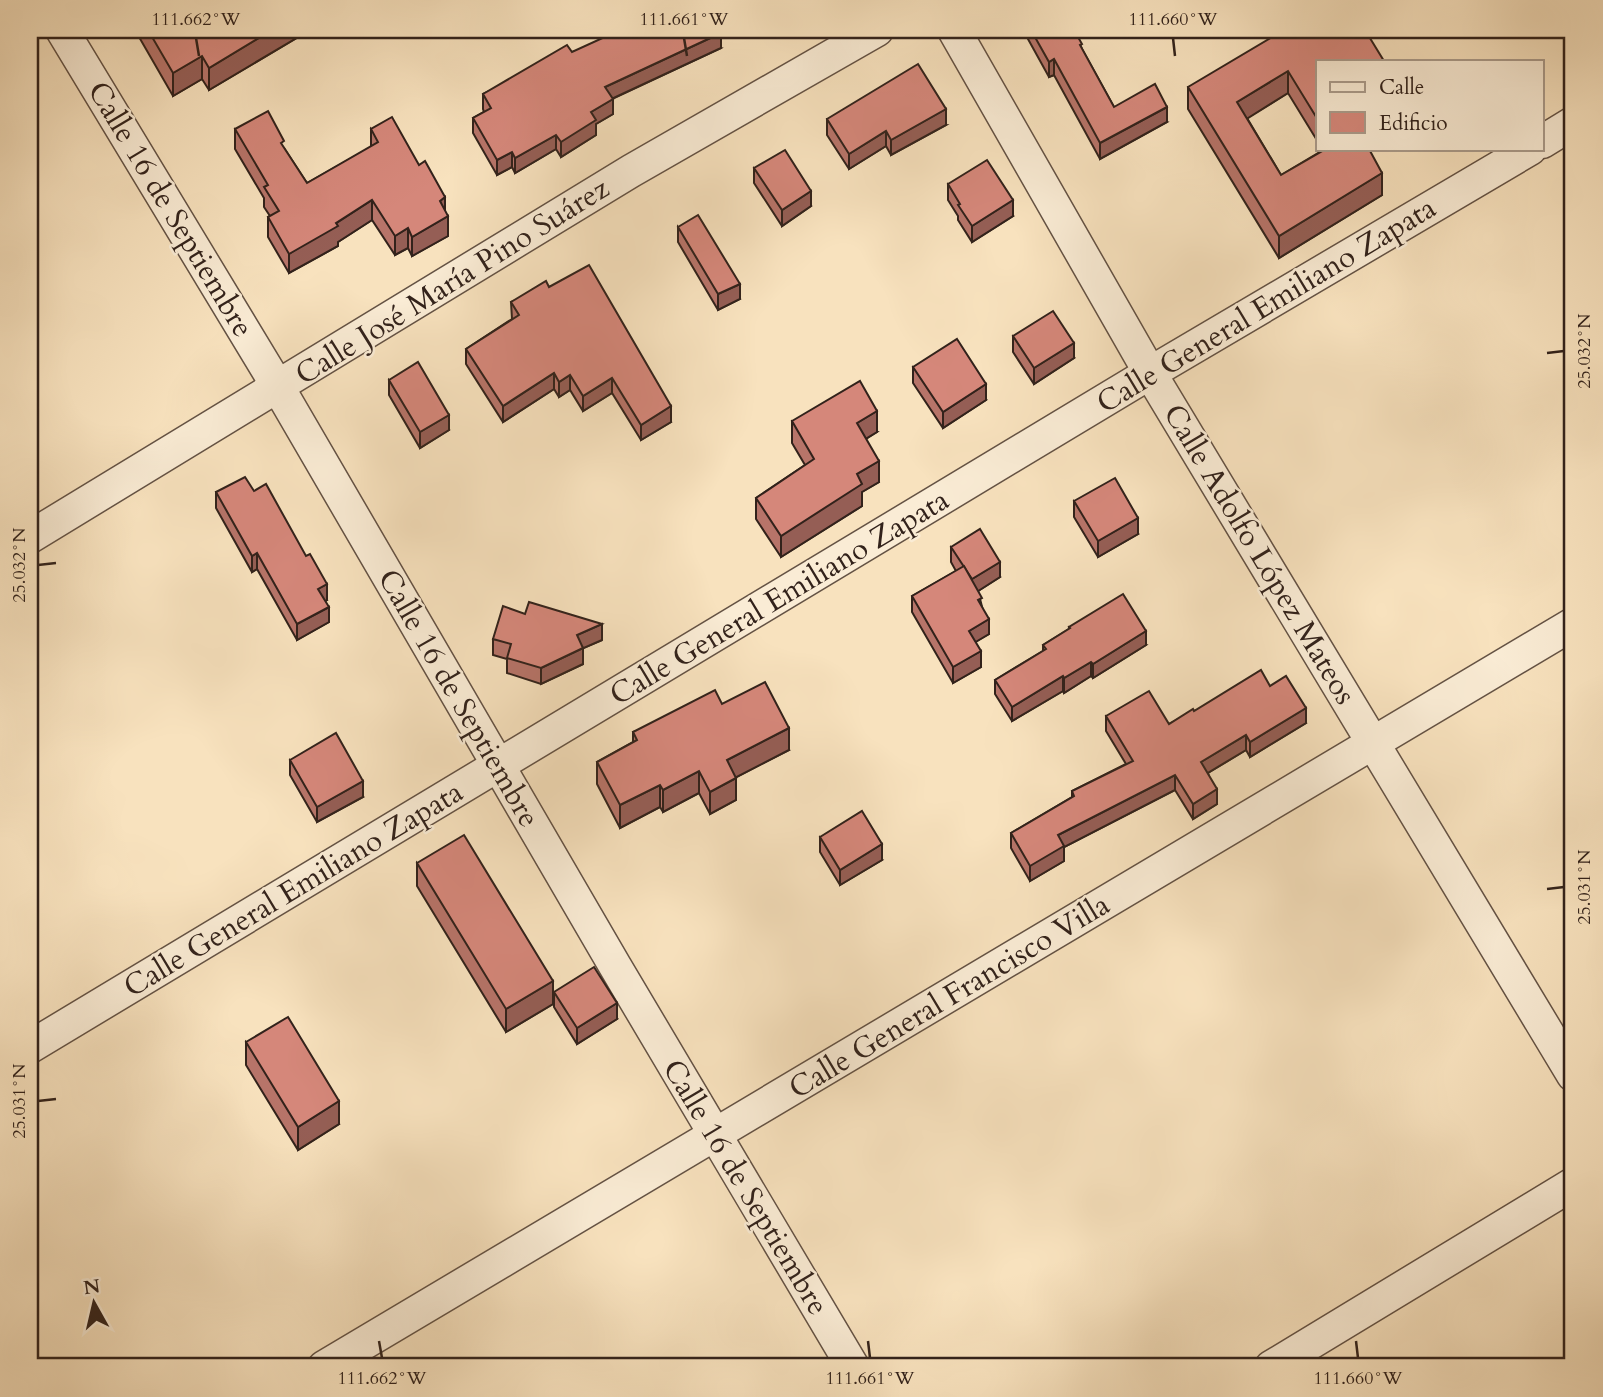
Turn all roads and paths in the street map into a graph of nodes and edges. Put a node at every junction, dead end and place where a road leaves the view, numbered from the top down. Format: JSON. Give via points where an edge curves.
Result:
{"nodes":[{"id":1,"x":62,"y":30,"type":"edge"},
{"id":2,"x":877,"y":30,"type":"edge"},
{"id":3,"x":954,"y":30,"type":"edge"},
{"id":4,"x":1573,"y":123,"type":"edge"},
{"id":5,"x":1544,"y":141,"type":"edge"},
{"id":6,"x":1529,"y":150,"type":"edge"},
{"id":7,"x":1150,"y":373,"type":"junction"},
{"id":8,"x":278,"y":387,"type":"junction"},
{"id":9,"x":30,"y":537,"type":"edge"},
{"id":10,"x":1573,"y":624,"type":"edge"},
{"id":11,"x":1374,"y":744,"type":"junction"},
{"id":12,"x":498,"y":766,"type":"junction"},
{"id":13,"x":30,"y":1047,"type":"edge"},
{"id":14,"x":1573,"y":1075,"type":"edge"},
{"id":15,"x":714,"y":1134,"type":"junction"},
{"id":16,"x":1573,"y":1184,"type":"edge"},
{"id":17,"x":324,"y":1367,"type":"edge"},
{"id":18,"x":853,"y":1367,"type":"edge"},
{"id":19,"x":1271,"y":1367,"type":"edge"}],
"edges":[{"from":1,"to":8,"type":"street","name":"Calle 16 de Septiembre"},
{"from":2,"to":8,"type":"street","name":"Calle José María Pino Suárez","via":[[631,170]]},
{"from":3,"to":7,"type":"street","name":"Calle Adolfo López Mateos"},
{"from":4,"to":5,"type":"street"},
{"from":6,"to":7,"type":"street","name":"Calle General Emiliano Zapata"},
{"from":7,"to":11,"type":"street","name":"Calle Adolfo López Mateos"},
{"from":7,"to":12,"type":"street","name":"Calle General Emiliano Zapata"},
{"from":8,"to":9,"type":"street","name":"Calle José María Pino Suárez"},
{"from":8,"to":12,"type":"street","name":"Calle 16 de Septiembre"},
{"from":10,"to":11,"type":"street","name":"Calle General Francisco Villa"},
{"from":11,"to":14,"type":"street","name":"Calle Adolfo López Mateos"},
{"from":11,"to":15,"type":"street","name":"Calle General Francisco Villa"},
{"from":12,"to":13,"type":"street","name":"Calle General Emiliano Zapata"},
{"from":12,"to":15,"type":"street","name":"Calle 16 de Septiembre"},
{"from":15,"to":17,"type":"street","name":"Calle General Francisco Villa"},
{"from":15,"to":18,"type":"street","name":"Calle 16 de Septiembre"},
{"from":16,"to":19,"type":"street"}]}
